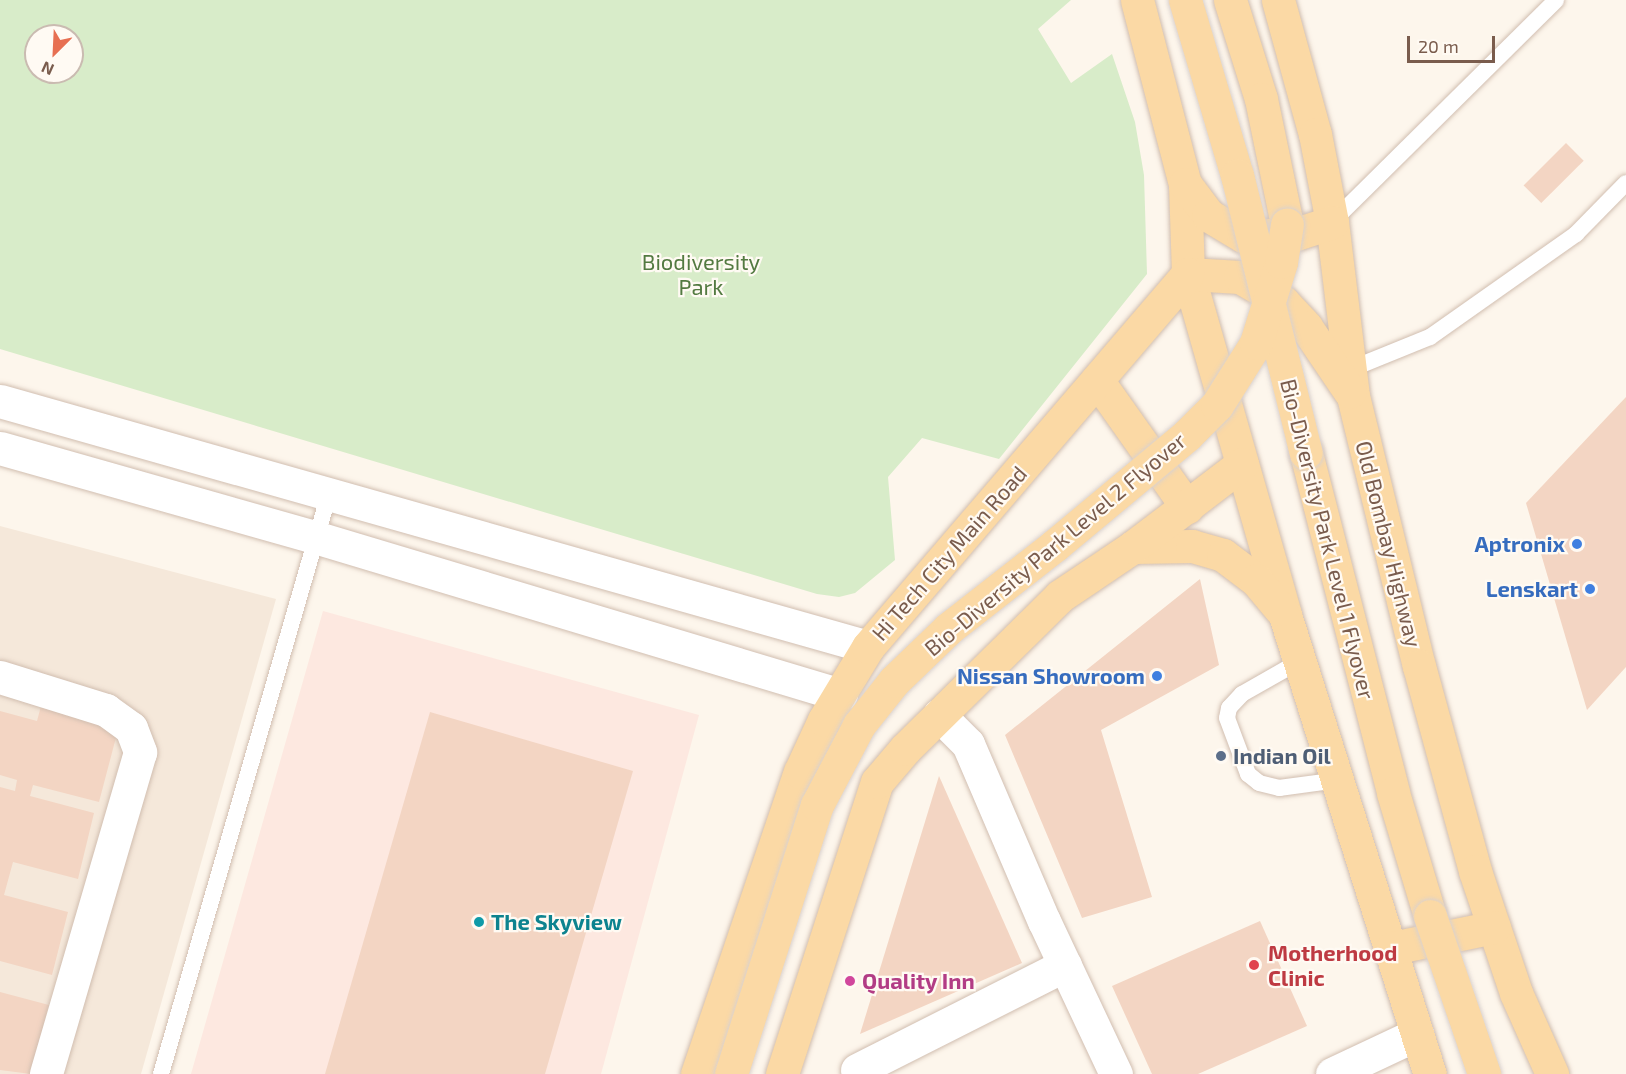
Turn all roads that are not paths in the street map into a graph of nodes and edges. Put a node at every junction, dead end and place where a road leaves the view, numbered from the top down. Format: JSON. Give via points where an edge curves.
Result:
{"nodes":[{"id":1,"x":1137,"y":0,"type":"edge"},
{"id":2,"x":1185,"y":0,"type":"edge"},
{"id":3,"x":1230,"y":0,"type":"edge"},
{"id":4,"x":1278,"y":0,"type":"edge"},
{"id":5,"x":1556,"y":0,"type":"edge"},
{"id":6,"x":1626,"y":183,"type":"edge"},
{"id":7,"x":1185,"y":184,"type":"junction"},
{"id":8,"x":1332,"y":222,"type":"junction"},
{"id":9,"x":1188,"y":274,"type":"junction"},
{"id":10,"x":1097,"y":380,"type":"junction"},
{"id":11,"x":1352,"y":383,"type":"junction"},
{"id":12,"x":0,"y":401,"type":"edge"},
{"id":13,"x":0,"y":448,"type":"edge"},
{"id":14,"x":1242,"y":464,"type":"junction"},
{"id":15,"x":329,"y":494,"type":"junction"},
{"id":16,"x":1187,"y":507,"type":"junction"},
{"id":17,"x":318,"y":538,"type":"junction"},
{"id":18,"x":1133,"y":547,"type":"junction"},
{"id":19,"x":1285,"y":615,"type":"junction"},
{"id":20,"x":868,"y":647,"type":"junction"},
{"id":21,"x":1300,"y":661,"type":"junction"},
{"id":22,"x":0,"y":677,"type":"edge"},
{"id":23,"x":841,"y":695,"type":"junction"},
{"id":24,"x":939,"y":715,"type":"junction"},
{"id":25,"x":1339,"y":780,"type":"junction"},
{"id":26,"x":1494,"y":927,"type":"junction"},
{"id":27,"x":1392,"y":948,"type":"junction"},
{"id":28,"x":1065,"y":965,"type":"junction"},
{"id":29,"x":1417,"y":1034,"type":"junction"},
{"id":30,"x":857,"y":1070,"type":"dead end"},
{"id":31,"x":46,"y":1074,"type":"edge"},
{"id":32,"x":161,"y":1074,"type":"edge"},
{"id":33,"x":697,"y":1074,"type":"edge"},
{"id":34,"x":730,"y":1074,"type":"edge"},
{"id":35,"x":782,"y":1074,"type":"edge"},
{"id":36,"x":1116,"y":1074,"type":"edge"},
{"id":37,"x":1332,"y":1074,"type":"edge"},
{"id":38,"x":1430,"y":1074,"type":"edge"},
{"id":39,"x":1484,"y":1074,"type":"edge"},
{"id":40,"x":1552,"y":1074,"type":"edge"}],
"edges":[{"from":1,"to":7,"type":"main road"},
{"from":2,"to":39,"type":"main road","name":"Bio-Diversity Park Level 1 Flyover","bridge":true,"via":[[1237,175],[1393,793]]},
{"from":3,"to":34,"type":"main road","name":"Bio-Diversity Park Level 2 Flyover","bridge":true,"via":[[1261,99],[1287,224],[1281,262],[1256,343],[1216,405],[1187,435],[949,628],[894,681],[859,725],[818,806]]},
{"from":4,"to":8,"type":"main road","name":"Old Bombay Highway","via":[[1315,134]]},
{"from":5,"to":8,"type":"lane"},
{"from":6,"to":11,"type":"lane","via":[[1576,234],[1430,337]]},
{"from":7,"to":8,"type":"main road","via":[[1208,215],[1243,236],[1296,234]]},
{"from":7,"to":9,"type":"main road"},
{"from":8,"to":11,"type":"main road","name":"Old Bombay Highway"},
{"from":9,"to":10,"type":"main road","name":"Hi Tech City Main Road"},
{"from":9,"to":11,"type":"main road","via":[[1240,277],[1283,302]]},
{"from":9,"to":14,"type":"main road"},
{"from":10,"to":16,"type":"main road"},
{"from":10,"to":20,"type":"main road","name":"Hi Tech City Main Road"},
{"from":11,"to":26,"type":"main road","name":"Old Bombay Highway","via":[[1419,666]]},
{"from":12,"to":15,"type":"street"},
{"from":13,"to":17,"type":"street"},
{"from":14,"to":16,"type":"main road"},
{"from":14,"to":19,"type":"main road"},
{"from":15,"to":17,"type":"lane"},
{"from":15,"to":20,"type":"street"},
{"from":16,"to":18,"type":"main road"},
{"from":17,"to":23,"type":"street"},
{"from":17,"to":32,"type":"lane"},
{"from":18,"to":19,"type":"main road","via":[[1192,546],[1223,555],[1256,580]]},
{"from":18,"to":24,"type":"main road","via":[[1060,596]]},
{"from":19,"to":21,"type":"main road"},
{"from":20,"to":23,"type":"main road","name":"Hi Tech City Main Road"},
{"from":21,"to":25,"type":"main road"},
{"from":21,"to":25,"type":"lane","via":[[1242,694],[1229,708],[1227,718],[1248,774],[1259,783],[1279,788]]},
{"from":22,"to":31,"type":"street","via":[[106,710],[131,728],[140,752]]},
{"from":23,"to":33,"type":"main road","name":"Hi Tech City Main Road","via":[[800,772]]},
{"from":24,"to":28,"type":"street","via":[[969,744]]},
{"from":24,"to":35,"type":"main road","via":[[877,782]]},
{"from":25,"to":27,"type":"main road"},
{"from":26,"to":27,"type":"main road"},
{"from":26,"to":40,"type":"main road","name":"Old Bombay Highway","via":[[1516,993]]},
{"from":27,"to":29,"type":"main road"},
{"from":28,"to":30,"type":"street"},
{"from":28,"to":36,"type":"street"},
{"from":29,"to":37,"type":"street"},
{"from":29,"to":38,"type":"main road"}]}
